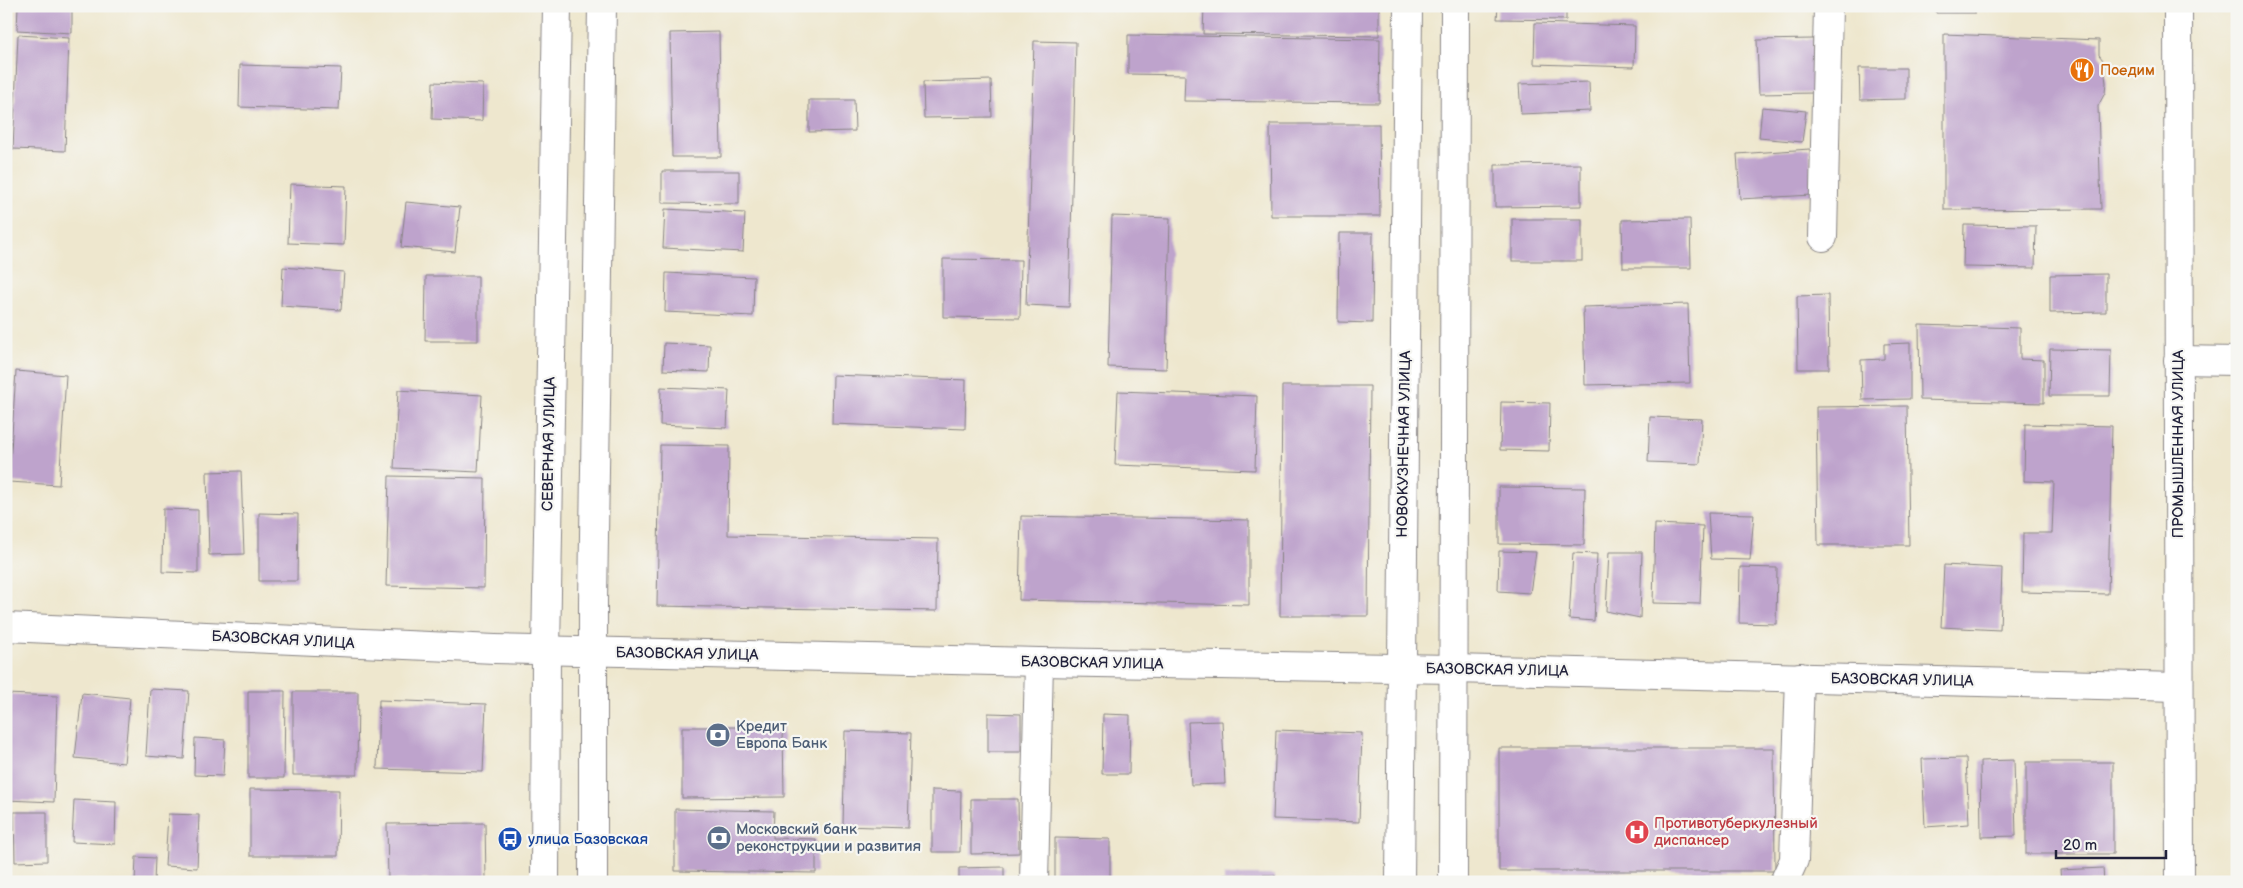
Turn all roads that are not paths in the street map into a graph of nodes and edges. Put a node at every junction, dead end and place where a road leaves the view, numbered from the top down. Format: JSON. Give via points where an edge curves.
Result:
{"nodes":[{"id":1,"x":557,"y":6,"type":"edge"},
{"id":2,"x":602,"y":6,"type":"edge"},
{"id":3,"x":1408,"y":6,"type":"edge"},
{"id":4,"x":1455,"y":6,"type":"edge"},
{"id":5,"x":1828,"y":6,"type":"edge"},
{"id":6,"x":2178,"y":6,"type":"edge"},
{"id":7,"x":1823,"y":236,"type":"dead end"},
{"id":8,"x":2178,"y":360,"type":"junction"},
{"id":9,"x":2237,"y":361,"type":"edge"},
{"id":10,"x":6,"y":627,"type":"edge"},
{"id":11,"x":546,"y":651,"type":"junction"},
{"id":12,"x":593,"y":652,"type":"junction"},
{"id":13,"x":1039,"y":662,"type":"junction"},
{"id":14,"x":1401,"y":668,"type":"junction"},
{"id":15,"x":1453,"y":669,"type":"junction"},
{"id":16,"x":1800,"y":677,"type":"junction"},
{"id":17,"x":2179,"y":687,"type":"junction"},
{"id":18,"x":545,"y":882,"type":"edge"},
{"id":19,"x":593,"y":882,"type":"edge"},
{"id":20,"x":1034,"y":882,"type":"edge"},
{"id":21,"x":1400,"y":882,"type":"edge"},
{"id":22,"x":1453,"y":882,"type":"edge"},
{"id":23,"x":1784,"y":882,"type":"edge"},
{"id":24,"x":2180,"y":882,"type":"edge"}],
"edges":[{"from":1,"to":11,"type":"street","name":"СЕВЕРНАЯ УЛИЦА"},
{"from":2,"to":12,"type":"street"},
{"from":3,"to":14,"type":"street","name":"НОВОКУЗНЕЧНАЯ УЛИЦА"},
{"from":4,"to":15,"type":"street"},
{"from":5,"to":7,"type":"street"},
{"from":6,"to":8,"type":"street","name":"ПРОМЫШЛЕННАЯ УЛИЦА"},
{"from":8,"to":9,"type":"street"},
{"from":8,"to":17,"type":"street","name":"ПРОМЫШЛЕННАЯ УЛИЦА"},
{"from":10,"to":11,"type":"street","name":"БАЗОВСКАЯ УЛИЦА"},
{"from":11,"to":12,"type":"street","name":"БАЗОВСКАЯ УЛИЦА"},
{"from":11,"to":18,"type":"street","name":"СЕВЕРНАЯ УЛИЦА"},
{"from":12,"to":13,"type":"street","name":"БАЗОВСКАЯ УЛИЦА"},
{"from":12,"to":19,"type":"street"},
{"from":13,"to":14,"type":"street","name":"БАЗОВСКАЯ УЛИЦА"},
{"from":13,"to":20,"type":"street"},
{"from":14,"to":15,"type":"street","name":"БАЗОВСКАЯ УЛИЦА"},
{"from":14,"to":21,"type":"street","name":"НОВОКУЗНЕЧНАЯ УЛИЦА"},
{"from":15,"to":16,"type":"street","name":"БАЗОВСКАЯ УЛИЦА"},
{"from":15,"to":22,"type":"street"},
{"from":16,"to":17,"type":"street","name":"БАЗОВСКАЯ УЛИЦА"},
{"from":16,"to":23,"type":"street","via":[[1794,860]]},
{"from":17,"to":24,"type":"street","name":"ПРОМЫШЛЕННАЯ УЛИЦА"}]}
